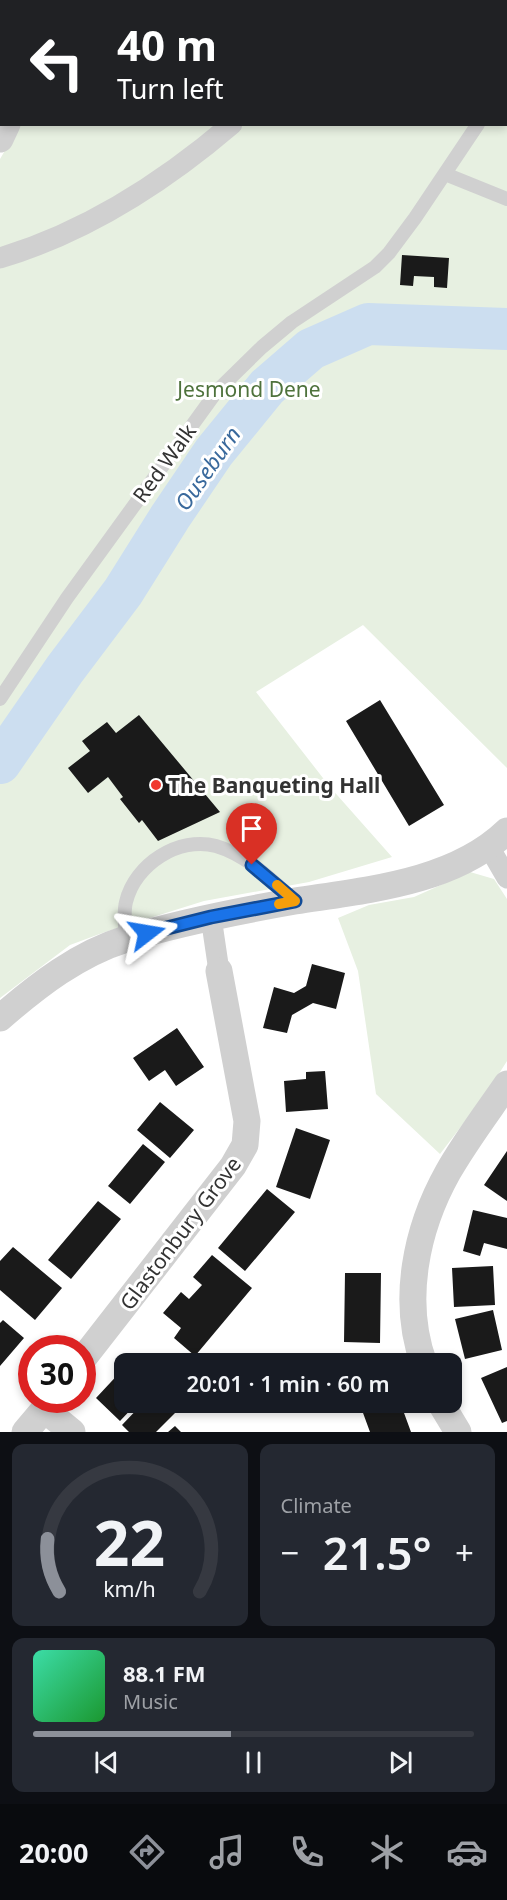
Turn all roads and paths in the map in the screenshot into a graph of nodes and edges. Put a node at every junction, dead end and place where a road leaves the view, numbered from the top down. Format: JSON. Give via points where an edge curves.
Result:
{"nodes":[{"id":1,"x":230,"y":126,"type":"edge"},
{"id":2,"x":477,"y":126,"type":"edge"},
{"id":3,"x":445,"y":174,"type":"junction"},
{"id":4,"x":507,"y":199,"type":"edge"},
{"id":5,"x":0,"y":258,"type":"edge"},
{"id":6,"x":0,"y":699,"type":"edge"},
{"id":7,"x":498,"y":838,"type":"edge"},
{"id":8,"x":507,"y":878,"type":"edge"},
{"id":9,"x":295,"y":901,"type":"junction"},
{"id":10,"x":211,"y":917,"type":"junction"},
{"id":11,"x":125,"y":939,"type":"junction"},
{"id":12,"x":219,"y":971,"type":"joint"},
{"id":13,"x":0,"y":1018,"type":"edge"},
{"id":14,"x":507,"y":1084,"type":"edge"},
{"id":15,"x":96,"y":1342,"type":"edge"},
{"id":16,"x":420,"y":1353,"type":"edge"},
{"id":17,"x":41,"y":1413,"type":"edge"},
{"id":18,"x":56,"y":1413,"type":"edge"},
{"id":19,"x":447,"y":1413,"type":"edge"},
{"id":20,"x":25,"y":1432,"type":"edge"},
{"id":21,"x":72,"y":1432,"type":"edge"},
{"id":22,"x":458,"y":1432,"type":"edge"}],
"edges":[{"from":1,"to":5,"type":"street","via":[[148,188],[89,223],[32,249]]},
{"from":2,"to":3,"type":"lane","name":"Red Walk"},
{"from":3,"to":4,"type":"lane"},
{"from":3,"to":6,"type":"lane","name":"Red Walk","via":[[375,267],[292,322],[217,391]]},
{"from":7,"to":8,"type":"street"},
{"from":7,"to":9,"type":"street","via":[[436,873],[374,889]]},
{"from":9,"to":10,"type":"street"},
{"from":9,"to":11,"type":"lane","via":[[263,872],[216,846],[176,848],[155,859],[132,888],[126,902]]},
{"from":10,"to":11,"type":"street"},
{"from":10,"to":12,"type":"street","name":"Glastonbury Grove"},
{"from":11,"to":13,"type":"street","via":[[64,968],[32,989]]},
{"from":12,"to":15,"type":"street","name":"Glastonbury Grove","via":[[247,1121],[245,1145],[233,1166]]},
{"from":14,"to":16,"type":"street","via":[[448,1171],[424,1226],[413,1288]]},
{"from":17,"to":20,"type":"street"},
{"from":18,"to":21,"type":"street"},
{"from":19,"to":22,"type":"street"}]}
